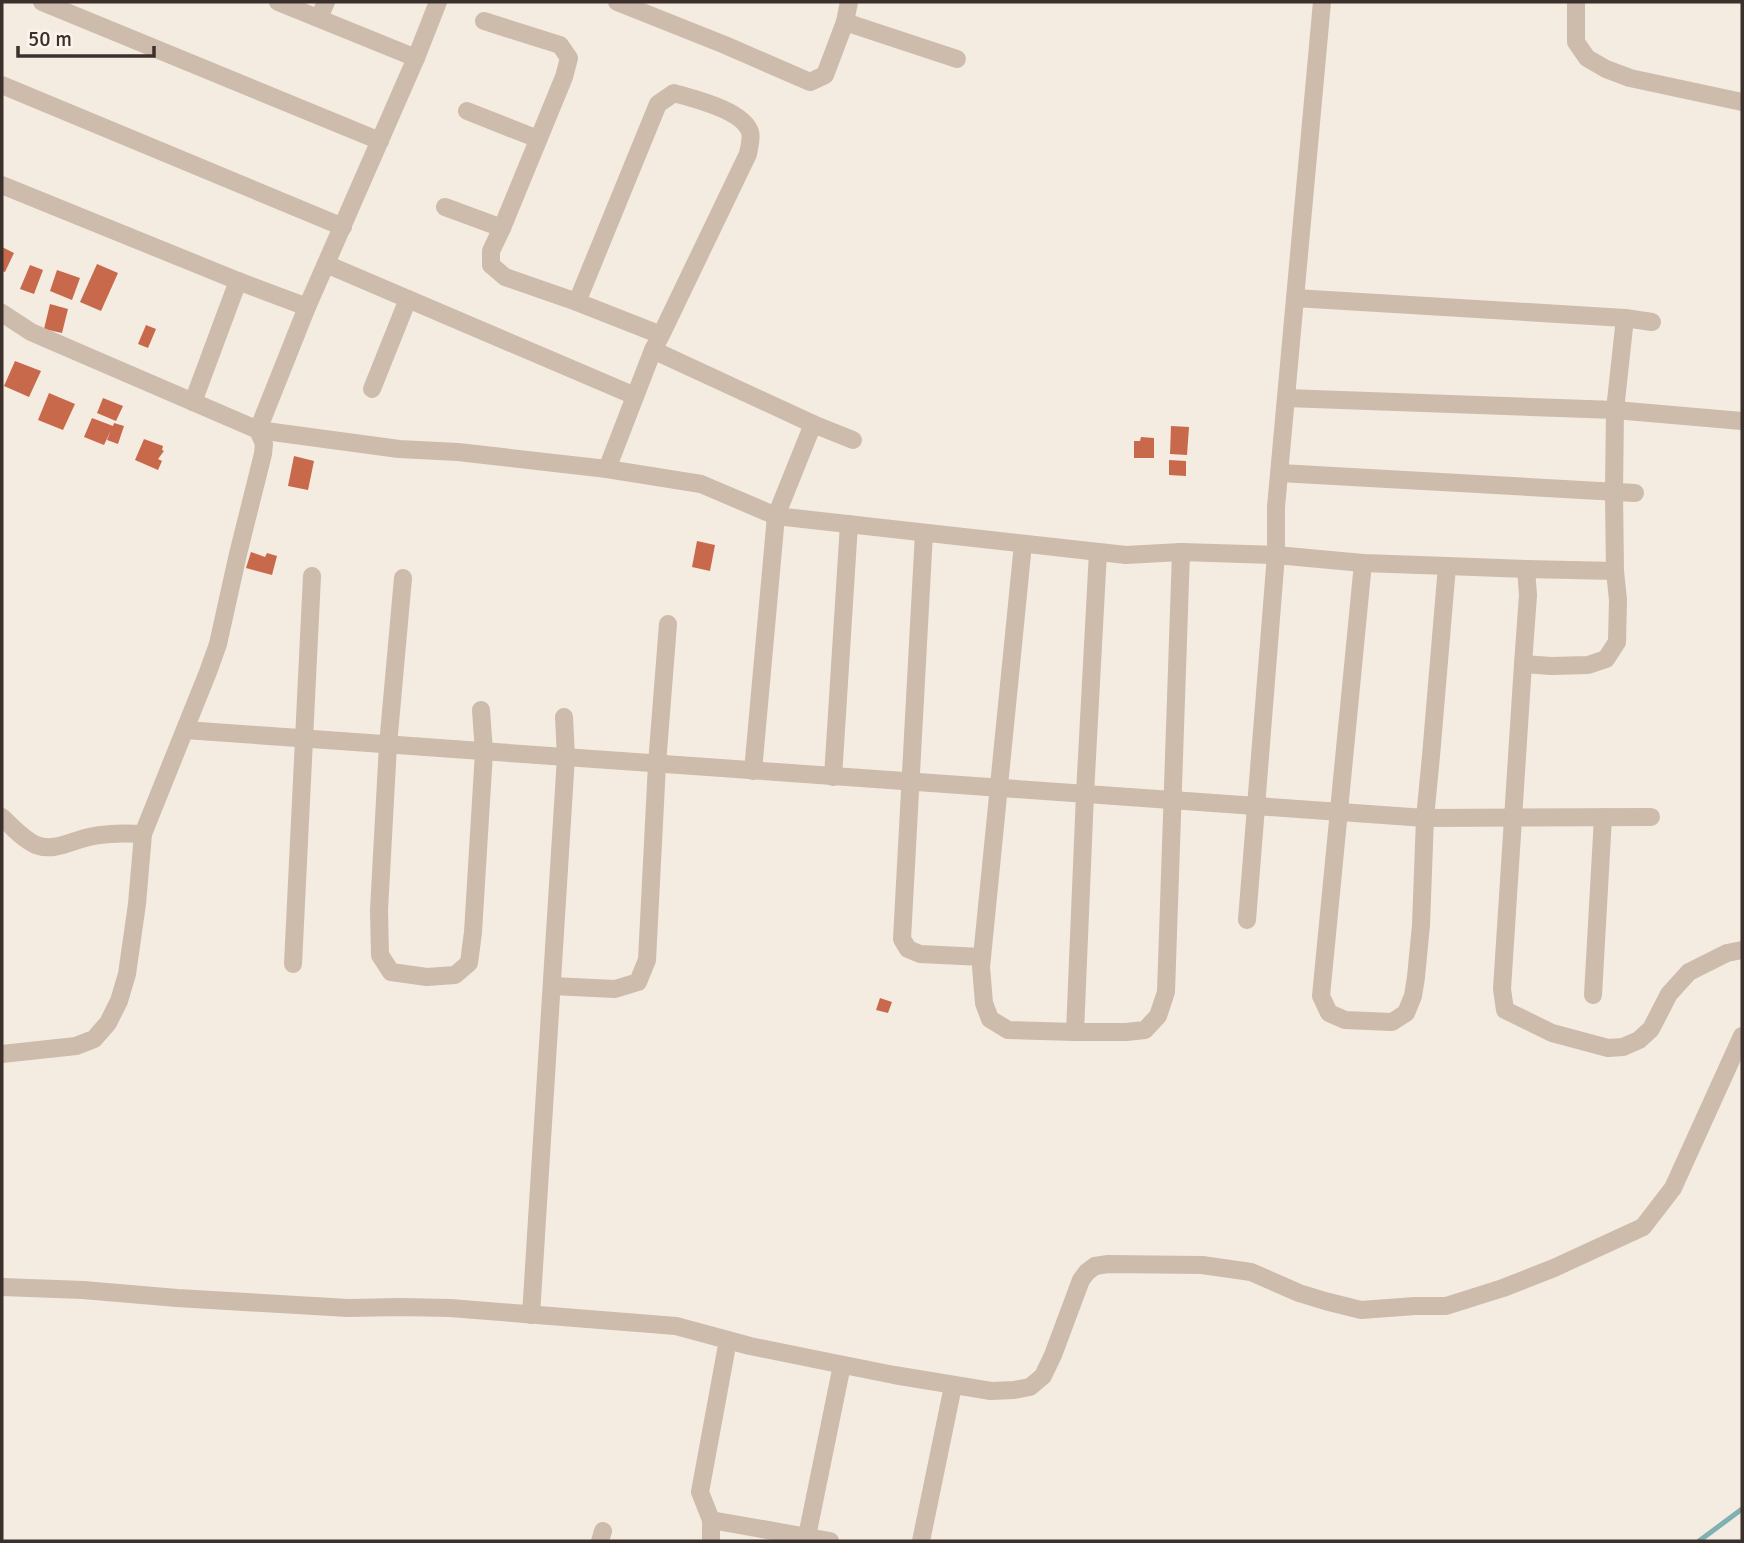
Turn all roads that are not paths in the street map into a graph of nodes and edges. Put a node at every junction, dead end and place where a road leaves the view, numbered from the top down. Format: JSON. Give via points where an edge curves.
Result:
{"nodes":[{"id":1,"x":42,"y":2,"type":"edge"},
{"id":2,"x":278,"y":2,"type":"edge"},
{"id":3,"x":438,"y":2,"type":"edge"},
{"id":4,"x":617,"y":2,"type":"edge"},
{"id":5,"x":849,"y":2,"type":"edge"},
{"id":6,"x":1322,"y":2,"type":"edge"},
{"id":7,"x":1576,"y":2,"type":"edge"},
{"id":8,"x":323,"y":10,"type":"edge"},
{"id":9,"x":484,"y":21,"type":"dead end"},
{"id":10,"x":845,"y":22,"type":"junction"},
{"id":11,"x":416,"y":58,"type":"junction"},
{"id":12,"x":957,"y":59,"type":"dead end"},
{"id":13,"x":2,"y":85,"type":"edge"},
{"id":14,"x":1742,"y":102,"type":"edge"},
{"id":15,"x":467,"y":111,"type":"dead end"},
{"id":16,"x":538,"y":139,"type":"junction"},
{"id":17,"x":380,"y":141,"type":"junction"},
{"id":18,"x":2,"y":185,"type":"edge"},
{"id":19,"x":445,"y":207,"type":"dead end"},
{"id":20,"x":343,"y":227,"type":"junction"},
{"id":21,"x":502,"y":228,"type":"junction"},
{"id":22,"x":326,"y":264,"type":"junction"},
{"id":23,"x":238,"y":281,"type":"junction"},
{"id":24,"x":1295,"y":298,"type":"junction"},
{"id":25,"x":408,"y":299,"type":"junction"},
{"id":26,"x":577,"y":302,"type":"junction"},
{"id":27,"x":307,"y":307,"type":"junction"},
{"id":28,"x":2,"y":313,"type":"edge"},
{"id":29,"x":1625,"y":318,"type":"junction"},
{"id":30,"x":1652,"y":322,"type":"dead end"},
{"id":31,"x":657,"y":343,"type":"junction"},
{"id":32,"x":372,"y":389,"type":"dead end"},
{"id":33,"x":635,"y":396,"type":"junction"},
{"id":34,"x":1286,"y":398,"type":"junction"},
{"id":35,"x":193,"y":402,"type":"junction"},
{"id":36,"x":1615,"y":410,"type":"junction"},
{"id":37,"x":1742,"y":421,"type":"edge"},
{"id":38,"x":813,"y":424,"type":"junction"},
{"id":39,"x":258,"y":430,"type":"junction"},
{"id":40,"x":853,"y":440,"type":"dead end"},
{"id":41,"x":607,"y":469,"type":"junction"},
{"id":42,"x":1280,"y":473,"type":"junction"},
{"id":43,"x":1614,"y":492,"type":"junction"},
{"id":44,"x":1635,"y":494,"type":"dead end"},
{"id":45,"x":776,"y":516,"type":"junction"},
{"id":46,"x":849,"y":524,"type":"junction"},
{"id":47,"x":923,"y":533,"type":"junction"},
{"id":48,"x":1023,"y":544,"type":"junction"},
{"id":49,"x":1098,"y":552,"type":"junction"},
{"id":50,"x":1181,"y":552,"type":"junction"},
{"id":51,"x":1276,"y":555,"type":"junction"},
{"id":52,"x":1363,"y":563,"type":"junction"},
{"id":53,"x":1447,"y":566,"type":"junction"},
{"id":54,"x":1526,"y":569,"type":"junction"},
{"id":55,"x":1615,"y":571,"type":"junction"},
{"id":56,"x":312,"y":576,"type":"dead end"},
{"id":57,"x":403,"y":578,"type":"dead end"},
{"id":58,"x":667,"y":624,"type":"dead end"},
{"id":59,"x":1523,"y":664,"type":"junction"},
{"id":60,"x":481,"y":710,"type":"dead end"},
{"id":61,"x":564,"y":718,"type":"dead end"},
{"id":62,"x":185,"y":730,"type":"junction"},
{"id":63,"x":304,"y":739,"type":"junction"},
{"id":64,"x":388,"y":745,"type":"junction"},
{"id":65,"x":484,"y":752,"type":"junction"},
{"id":66,"x":566,"y":758,"type":"junction"},
{"id":67,"x":657,"y":764,"type":"junction"},
{"id":68,"x":753,"y":771,"type":"junction"},
{"id":69,"x":833,"y":777,"type":"junction"},
{"id":70,"x":910,"y":782,"type":"junction"},
{"id":71,"x":999,"y":788,"type":"junction"},
{"id":72,"x":1085,"y":794,"type":"junction"},
{"id":73,"x":1172,"y":801,"type":"junction"},
{"id":74,"x":1256,"y":807,"type":"junction"},
{"id":75,"x":1339,"y":812,"type":"junction"},
{"id":76,"x":2,"y":817,"type":"edge"},
{"id":77,"x":1513,"y":817,"type":"junction"},
{"id":78,"x":1603,"y":817,"type":"junction"},
{"id":79,"x":1651,"y":817,"type":"dead end"},
{"id":80,"x":1424,"y":818,"type":"junction"},
{"id":81,"x":144,"y":834,"type":"junction"},
{"id":82,"x":1247,"y":920,"type":"dead end"},
{"id":83,"x":1742,"y":950,"type":"edge"},
{"id":84,"x":982,"y":957,"type":"junction"},
{"id":85,"x":293,"y":964,"type":"dead end"},
{"id":86,"x":552,"y":986,"type":"junction"},
{"id":87,"x":1593,"y":995,"type":"dead end"},
{"id":88,"x":1075,"y":1032,"type":"junction"},
{"id":89,"x":1742,"y":1036,"type":"edge"},
{"id":90,"x":2,"y":1054,"type":"edge"},
{"id":91,"x":2,"y":1287,"type":"edge"},
{"id":92,"x":531,"y":1315,"type":"junction"},
{"id":93,"x":728,"y":1340,"type":"junction"},
{"id":94,"x":842,"y":1365,"type":"junction"},
{"id":95,"x":953,"y":1386,"type":"junction"},
{"id":96,"x":711,"y":1520,"type":"junction"},
{"id":97,"x":806,"y":1539,"type":"edge"},
{"id":98,"x":710,"y":1541,"type":"edge"},
{"id":99,"x":830,"y":1541,"type":"edge"},
{"id":100,"x":921,"y":1541,"type":"edge"}],
"edges":[{"from":1,"to":17,"type":"street"},
{"from":2,"to":8,"type":"street"},
{"from":3,"to":11,"type":"street"},
{"from":4,"to":10,"type":"street","via":[[810,82],[825,75]]},
{"from":5,"to":10,"type":"street"},
{"from":6,"to":24,"type":"street"},
{"from":7,"to":14,"type":"street","via":[[1576,42],[1587,58],[1630,78]]},
{"from":8,"to":11,"type":"street"},
{"from":9,"to":16,"type":"street","via":[[560,45],[569,58]]},
{"from":10,"to":12,"type":"street"},
{"from":11,"to":17,"type":"street"},
{"from":13,"to":20,"type":"street"},
{"from":15,"to":16,"type":"street"},
{"from":16,"to":21,"type":"street"},
{"from":17,"to":20,"type":"street"},
{"from":18,"to":23,"type":"street"},
{"from":19,"to":21,"type":"street"},
{"from":20,"to":22,"type":"street"},
{"from":21,"to":26,"type":"street","via":[[491,251],[491,265],[505,277]]},
{"from":22,"to":25,"type":"street"},
{"from":22,"to":27,"type":"street"},
{"from":23,"to":27,"type":"street"},
{"from":23,"to":35,"type":"street"},
{"from":24,"to":29,"type":"street"},
{"from":24,"to":34,"type":"street"},
{"from":25,"to":32,"type":"street"},
{"from":25,"to":33,"type":"street"},
{"from":26,"to":31,"type":"street"},
{"from":26,"to":31,"type":"street","via":[[658,104],[674,93],[714,105],[746,123],[751,136],[748,154]]},
{"from":27,"to":39,"type":"street"},
{"from":28,"to":35,"type":"street","via":[[31,332]]},
{"from":29,"to":30,"type":"street"},
{"from":29,"to":36,"type":"street"},
{"from":31,"to":33,"type":"street"},
{"from":31,"to":38,"type":"street"},
{"from":33,"to":41,"type":"street"},
{"from":34,"to":36,"type":"street"},
{"from":34,"to":42,"type":"street"},
{"from":35,"to":39,"type":"street"},
{"from":36,"to":37,"type":"street"},
{"from":36,"to":43,"type":"street"},
{"from":38,"to":40,"type":"street"},
{"from":38,"to":45,"type":"street"},
{"from":39,"to":41,"type":"street"},
{"from":39,"to":62,"type":"street","via":[[264,454],[218,644]]},
{"from":41,"to":45,"type":"street","via":[[701,484]]},
{"from":42,"to":43,"type":"street"},
{"from":42,"to":51,"type":"street"},
{"from":43,"to":44,"type":"street"},
{"from":43,"to":55,"type":"street"},
{"from":45,"to":46,"type":"street"},
{"from":45,"to":68,"type":"street"},
{"from":46,"to":47,"type":"street"},
{"from":46,"to":69,"type":"street"},
{"from":47,"to":48,"type":"street"},
{"from":47,"to":70,"type":"street"},
{"from":48,"to":49,"type":"street"},
{"from":48,"to":71,"type":"street"},
{"from":49,"to":50,"type":"street"},
{"from":49,"to":72,"type":"street"},
{"from":50,"to":51,"type":"street"},
{"from":50,"to":73,"type":"street"},
{"from":51,"to":52,"type":"street"},
{"from":51,"to":74,"type":"street"},
{"from":52,"to":53,"type":"street"},
{"from":52,"to":75,"type":"street"},
{"from":53,"to":54,"type":"street"},
{"from":53,"to":80,"type":"street"},
{"from":54,"to":55,"type":"street"},
{"from":54,"to":59,"type":"street"},
{"from":55,"to":59,"type":"street","via":[[1617,642],[1606,659],[1588,665]]},
{"from":56,"to":63,"type":"street"},
{"from":57,"to":64,"type":"street"},
{"from":58,"to":67,"type":"street"},
{"from":59,"to":77,"type":"street"},
{"from":60,"to":65,"type":"street"},
{"from":61,"to":66,"type":"street"},
{"from":62,"to":63,"type":"street"},
{"from":62,"to":81,"type":"street"},
{"from":63,"to":64,"type":"street"},
{"from":63,"to":85,"type":"street"},
{"from":64,"to":65,"type":"street"},
{"from":64,"to":65,"type":"street","via":[[380,955],[391,972],[427,977],[455,975],[469,963]]},
{"from":65,"to":66,"type":"street"},
{"from":66,"to":67,"type":"street"},
{"from":66,"to":86,"type":"street"},
{"from":67,"to":68,"type":"street"},
{"from":67,"to":86,"type":"street","via":[[647,960],[638,982],[615,989]]},
{"from":68,"to":69,"type":"street"},
{"from":69,"to":70,"type":"street"},
{"from":70,"to":71,"type":"street"},
{"from":70,"to":84,"type":"street","via":[[902,939],[908,949],[920,954]]},
{"from":71,"to":72,"type":"street"},
{"from":71,"to":84,"type":"street"},
{"from":72,"to":73,"type":"street"},
{"from":72,"to":88,"type":"street"},
{"from":73,"to":74,"type":"street"},
{"from":73,"to":88,"type":"street","via":[[1166,992],[1158,1016],[1145,1030]]},
{"from":74,"to":75,"type":"street"},
{"from":74,"to":82,"type":"street"},
{"from":75,"to":80,"type":"street"},
{"from":75,"to":80,"type":"street","via":[[1321,996],[1329,1013],[1345,1020],[1392,1022],[1406,1013],[1413,996]]},
{"from":76,"to":81,"type":"street","via":[[37,846],[53,848],[89,837]]},
{"from":77,"to":78,"type":"street"},
{"from":77,"to":80,"type":"street"},
{"from":77,"to":83,"type":"street","via":[[1502,989],[1505,1010],[1552,1033],[1608,1048],[1623,1047],[1651,1029],[1669,994],[1689,972]]},
{"from":78,"to":79,"type":"street"},
{"from":78,"to":87,"type":"street"},
{"from":81,"to":90,"type":"street","via":[[127,974],[108,1023],[94,1039],[76,1046]]},
{"from":84,"to":88,"type":"street","via":[[984,1003],[990,1019],[1008,1030]]},
{"from":86,"to":92,"type":"street"},
{"from":89,"to":95,"type":"street","via":[[1673,1188],[1643,1227],[1554,1268],[1446,1306],[1361,1310],[1299,1293],[1251,1272],[1179,1264],[1095,1266],[1081,1280],[1053,1355],[1036,1382],[1014,1390]]},
{"from":91,"to":92,"type":"street"},
{"from":92,"to":93,"type":"street","via":[[676,1326]]},
{"from":93,"to":94,"type":"street"},
{"from":93,"to":96,"type":"street","via":[[701,1492]]},
{"from":94,"to":95,"type":"street"},
{"from":94,"to":97,"type":"street"},
{"from":95,"to":100,"type":"street"},
{"from":96,"to":97,"type":"street"},
{"from":96,"to":98,"type":"street"},
{"from":97,"to":99,"type":"street"}]}
